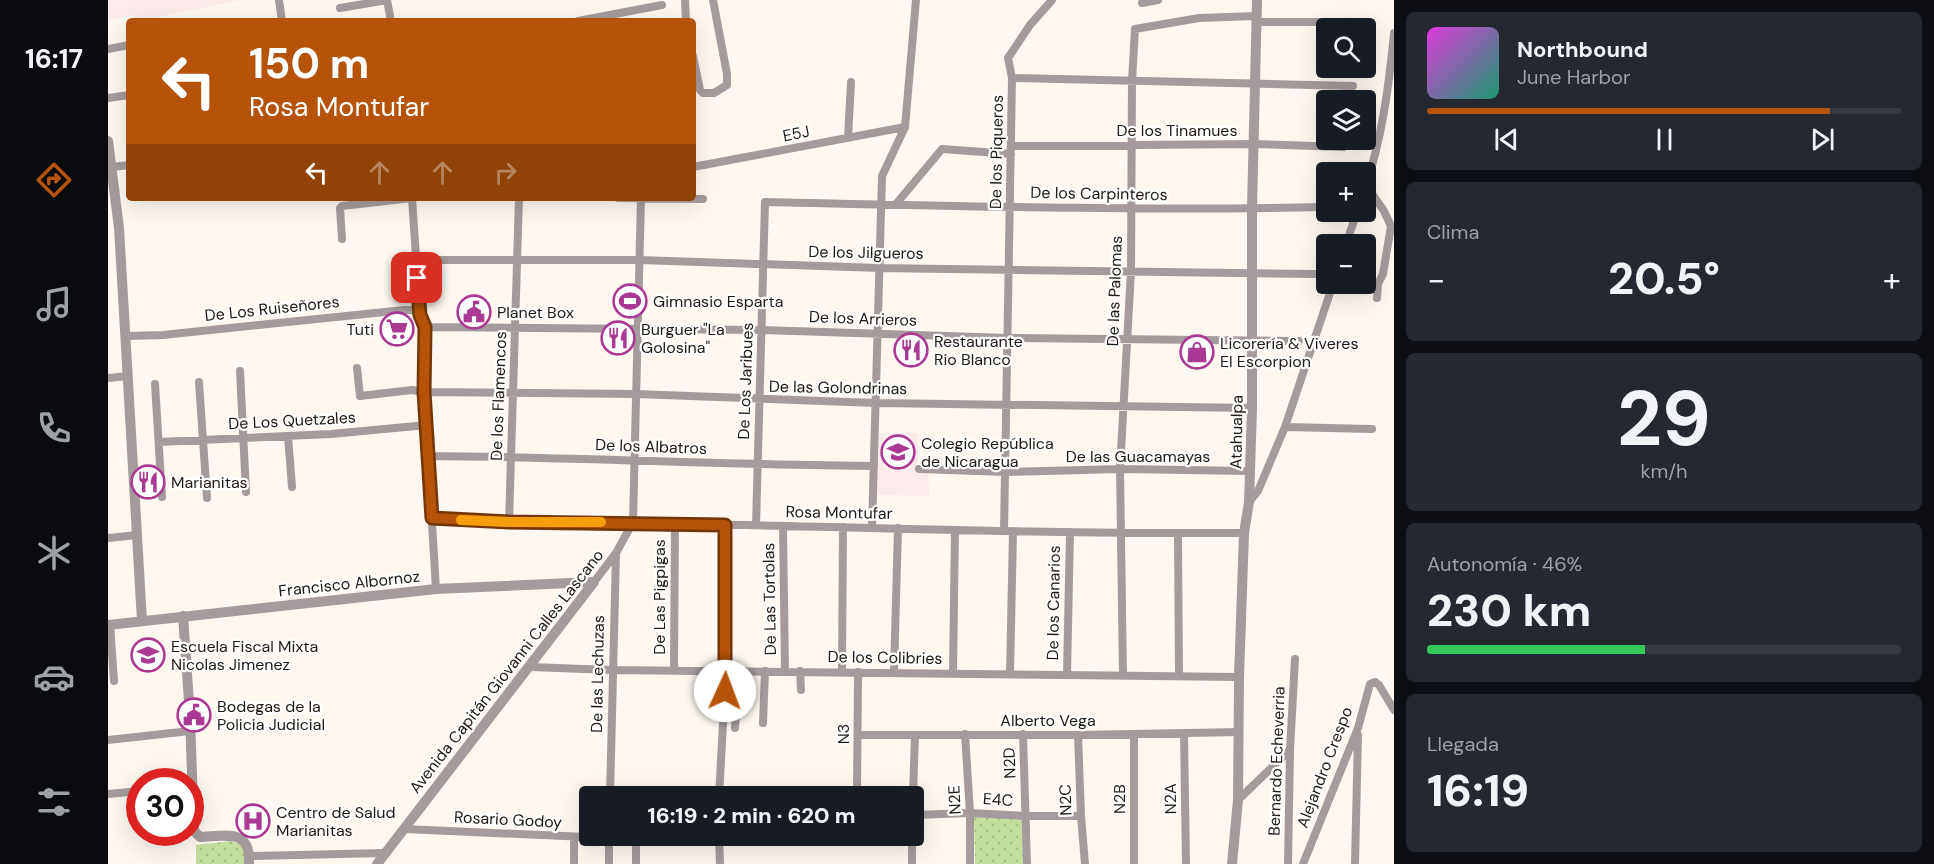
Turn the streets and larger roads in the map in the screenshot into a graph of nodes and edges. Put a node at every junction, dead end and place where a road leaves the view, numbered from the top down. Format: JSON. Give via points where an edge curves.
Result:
{"nodes":[{"id":1,"x":279,"y":0,"type":"edge"},
{"id":2,"x":387,"y":0,"type":"edge"},
{"id":3,"x":685,"y":0,"type":"edge"},
{"id":4,"x":713,"y":0,"type":"edge"},
{"id":5,"x":916,"y":0,"type":"edge"},
{"id":6,"x":1052,"y":0,"type":"edge"},
{"id":7,"x":1158,"y":0,"type":"edge"},
{"id":8,"x":1257,"y":0,"type":"edge"},
{"id":9,"x":1142,"y":3,"type":"dead end"},
{"id":10,"x":662,"y":5,"type":"dead end"},
{"id":11,"x":340,"y":8,"type":"dead end"},
{"id":12,"x":282,"y":18,"type":"edge"},
{"id":13,"x":390,"y":18,"type":"edge"},
{"id":14,"x":594,"y":18,"type":"edge"},
{"id":15,"x":686,"y":18,"type":"edge"},
{"id":16,"x":1256,"y":19,"type":"junction"},
{"id":17,"x":1316,"y":21,"type":"edge"},
{"id":18,"x":1394,"y":33,"type":"edge"},
{"id":19,"x":126,"y":46,"type":"edge"},
{"id":20,"x":108,"y":49,"type":"edge"},
{"id":21,"x":696,"y":70,"type":"edge"},
{"id":22,"x":1012,"y":78,"type":"junction"},
{"id":23,"x":1392,"y":80,"type":"edge"},
{"id":24,"x":1132,"y":81,"type":"junction"},
{"id":25,"x":851,"y":82,"type":"dead end"},
{"id":26,"x":1256,"y":84,"type":"junction"},
{"id":27,"x":1353,"y":86,"type":"dead end"},
{"id":28,"x":126,"y":95,"type":"edge"},
{"id":29,"x":108,"y":98,"type":"edge"},
{"id":30,"x":905,"y":127,"type":"junction"},
{"id":31,"x":848,"y":138,"type":"junction"},
{"id":32,"x":1254,"y":144,"type":"junction"},
{"id":33,"x":1132,"y":145,"type":"junction"},
{"id":34,"x":1316,"y":146,"type":"edge"},
{"id":35,"x":109,"y":149,"type":"edge"},
{"id":36,"x":1011,"y":150,"type":"junction"},
{"id":37,"x":1373,"y":162,"type":"edge"},
{"id":38,"x":126,"y":165,"type":"edge"},
{"id":39,"x":696,"y":166,"type":"edge"},
{"id":40,"x":112,"y":167,"type":"junction"},
{"id":41,"x":696,"y":199,"type":"edge"},
{"id":42,"x":703,"y":199,"type":"dead end"},
{"id":43,"x":1376,"y":200,"type":"edge"},
{"id":44,"x":386,"y":201,"type":"edge"},
{"id":45,"x":412,"y":201,"type":"edge"},
{"id":46,"x":519,"y":201,"type":"edge"},
{"id":47,"x":641,"y":201,"type":"edge"},
{"id":48,"x":765,"y":202,"type":"joint"},
{"id":49,"x":881,"y":203,"type":"junction"},
{"id":50,"x":896,"y":204,"type":"junction"},
{"id":51,"x":1010,"y":207,"type":"junction"},
{"id":52,"x":1316,"y":207,"type":"edge"},
{"id":53,"x":1131,"y":208,"type":"junction"},
{"id":54,"x":1252,"y":209,"type":"junction"},
{"id":55,"x":342,"y":239,"type":"dead end"},
{"id":56,"x":416,"y":260,"type":"junction"},
{"id":57,"x":517,"y":260,"type":"junction"},
{"id":58,"x":640,"y":260,"type":"junction"},
{"id":59,"x":764,"y":264,"type":"junction"},
{"id":60,"x":879,"y":268,"type":"junction"},
{"id":61,"x":1009,"y":269,"type":"junction"},
{"id":62,"x":1131,"y":271,"type":"junction"},
{"id":63,"x":1252,"y":273,"type":"junction"},
{"id":64,"x":1314,"y":274,"type":"dead end"},
{"id":65,"x":1330,"y":294,"type":"edge"},
{"id":66,"x":1377,"y":298,"type":"dead end"},
{"id":67,"x":420,"y":315,"type":"junction"},
{"id":68,"x":425,"y":327,"type":"junction"},
{"id":69,"x":515,"y":328,"type":"junction"},
{"id":70,"x":639,"y":328,"type":"junction"},
{"id":71,"x":762,"y":330,"type":"junction"},
{"id":72,"x":878,"y":334,"type":"junction"},
{"id":73,"x":127,"y":336,"type":"junction"},
{"id":74,"x":1008,"y":338,"type":"junction"},
{"id":75,"x":1128,"y":339,"type":"junction"},
{"id":76,"x":1252,"y":340,"type":"junction"},
{"id":77,"x":1299,"y":341,"type":"dead end"},
{"id":78,"x":357,"y":368,"type":"dead end"},
{"id":79,"x":240,"y":371,"type":"dead end"},
{"id":80,"x":128,"y":376,"type":"junction"},
{"id":81,"x":108,"y":378,"type":"edge"},
{"id":82,"x":199,"y":382,"type":"dead end"},
{"id":83,"x":155,"y":384,"type":"dead end"},
{"id":84,"x":424,"y":392,"type":"junction"},
{"id":85,"x":513,"y":393,"type":"junction"},
{"id":86,"x":636,"y":394,"type":"junction"},
{"id":87,"x":760,"y":400,"type":"junction"},
{"id":88,"x":876,"y":403,"type":"junction"},
{"id":89,"x":1007,"y":405,"type":"junction"},
{"id":90,"x":1124,"y":406,"type":"junction"},
{"id":91,"x":1252,"y":408,"type":"junction"},
{"id":92,"x":427,"y":426,"type":"junction"},
{"id":93,"x":1285,"y":427,"type":"junction"},
{"id":94,"x":1372,"y":429,"type":"dead end"},
{"id":95,"x":288,"y":436,"type":"junction"},
{"id":96,"x":244,"y":438,"type":"junction"},
{"id":97,"x":203,"y":439,"type":"junction"},
{"id":98,"x":159,"y":442,"type":"junction"},
{"id":99,"x":428,"y":456,"type":"junction"},
{"id":100,"x":511,"y":457,"type":"junction"},
{"id":101,"x":634,"y":460,"type":"junction"},
{"id":102,"x":758,"y":465,"type":"junction"},
{"id":103,"x":874,"y":466,"type":"junction"},
{"id":104,"x":919,"y":469,"type":"dead end"},
{"id":105,"x":1120,"y":469,"type":"junction"},
{"id":106,"x":1250,"y":471,"type":"junction"},
{"id":107,"x":1006,"y":472,"type":"junction"},
{"id":108,"x":292,"y":487,"type":"dead end"},
{"id":109,"x":246,"y":492,"type":"dead end"},
{"id":110,"x":162,"y":497,"type":"dead end"},
{"id":111,"x":207,"y":498,"type":"dead end"},
{"id":112,"x":1249,"y":502,"type":"junction"},
{"id":113,"x":432,"y":518,"type":"junction"},
{"id":114,"x":509,"y":522,"type":"junction"},
{"id":115,"x":633,"y":522,"type":"junction"},
{"id":116,"x":675,"y":524,"type":"junction"},
{"id":117,"x":725,"y":525,"type":"junction"},
{"id":118,"x":756,"y":525,"type":"junction"},
{"id":119,"x":783,"y":526,"type":"junction"},
{"id":120,"x":843,"y":527,"type":"junction"},
{"id":121,"x":872,"y":528,"type":"junction"},
{"id":122,"x":898,"y":528,"type":"junction"},
{"id":123,"x":955,"y":530,"type":"junction"},
{"id":124,"x":1008,"y":531,"type":"junction"},
{"id":125,"x":1070,"y":532,"type":"junction"},
{"id":126,"x":1121,"y":532,"type":"junction"},
{"id":127,"x":1178,"y":533,"type":"junction"},
{"id":128,"x":1245,"y":533,"type":"junction"},
{"id":129,"x":137,"y":535,"type":"junction"},
{"id":130,"x":108,"y":538,"type":"edge"},
{"id":131,"x":616,"y":553,"type":"junction"},
{"id":132,"x":594,"y":582,"type":"junction"},
{"id":133,"x":436,"y":589,"type":"junction"},
{"id":134,"x":183,"y":616,"type":"junction"},
{"id":135,"x":142,"y":621,"type":"junction"},
{"id":136,"x":109,"y":624,"type":"edge"},
{"id":137,"x":1295,"y":659,"type":"dead end"},
{"id":138,"x":530,"y":667,"type":"junction"},
{"id":139,"x":612,"y":670,"type":"junction"},
{"id":140,"x":674,"y":670,"type":"junction"},
{"id":141,"x":726,"y":670,"type":"junction"},
{"id":142,"x":744,"y":671,"type":"junction"},
{"id":143,"x":765,"y":671,"type":"junction"},
{"id":144,"x":785,"y":671,"type":"junction"},
{"id":145,"x":800,"y":671,"type":"junction"},
{"id":146,"x":842,"y":672,"type":"junction"},
{"id":147,"x":858,"y":672,"type":"junction"},
{"id":148,"x":894,"y":672,"type":"junction"},
{"id":149,"x":953,"y":673,"type":"junction"},
{"id":150,"x":1010,"y":674,"type":"junction"},
{"id":151,"x":1067,"y":675,"type":"junction"},
{"id":152,"x":1123,"y":675,"type":"junction"},
{"id":153,"x":1179,"y":676,"type":"junction"},
{"id":154,"x":1239,"y":676,"type":"junction"},
{"id":155,"x":114,"y":681,"type":"dead end"},
{"id":156,"x":801,"y":690,"type":"dead end"},
{"id":157,"x":1394,"y":710,"type":"edge"},
{"id":158,"x":763,"y":723,"type":"dead end"},
{"id":159,"x":735,"y":728,"type":"dead end"},
{"id":160,"x":1359,"y":728,"type":"junction"},
{"id":161,"x":190,"y":731,"type":"junction"},
{"id":162,"x":1239,"y":732,"type":"junction"},
{"id":163,"x":965,"y":734,"type":"junction"},
{"id":164,"x":1023,"y":734,"type":"junction"},
{"id":165,"x":1184,"y":734,"type":"junction"},
{"id":166,"x":858,"y":735,"type":"junction"},
{"id":167,"x":915,"y":735,"type":"junction"},
{"id":168,"x":1078,"y":735,"type":"junction"},
{"id":169,"x":1134,"y":735,"type":"junction"},
{"id":170,"x":108,"y":740,"type":"edge"},
{"id":171,"x":1290,"y":750,"type":"junction"},
{"id":172,"x":191,"y":768,"type":"edge"},
{"id":173,"x":610,"y":786,"type":"edge"},
{"id":174,"x":720,"y":786,"type":"edge"},
{"id":175,"x":857,"y":786,"type":"edge"},
{"id":176,"x":913,"y":786,"type":"edge"},
{"id":177,"x":126,"y":792,"type":"edge"},
{"id":178,"x":108,"y":794,"type":"edge"},
{"id":179,"x":1238,"y":800,"type":"junction"},
{"id":180,"x":970,"y":813,"type":"junction"},
{"id":181,"x":924,"y":815,"type":"edge"},
{"id":182,"x":1025,"y":816,"type":"junction"},
{"id":183,"x":1081,"y":816,"type":"junction"},
{"id":184,"x":404,"y":829,"type":"junction"},
{"id":185,"x":204,"y":837,"type":"edge"},
{"id":186,"x":574,"y":837,"type":"junction"},
{"id":187,"x":579,"y":837,"type":"edge"},
{"id":188,"x":609,"y":846,"type":"edge"},
{"id":189,"x":639,"y":846,"type":"edge"},
{"id":190,"x":719,"y":846,"type":"edge"},
{"id":191,"x":912,"y":846,"type":"edge"},
{"id":192,"x":385,"y":853,"type":"junction"},
{"id":193,"x":249,"y":860,"type":"edge"},
{"id":194,"x":376,"y":864,"type":"edge"},
{"id":195,"x":574,"y":864,"type":"edge"},
{"id":196,"x":609,"y":864,"type":"edge"},
{"id":197,"x":636,"y":864,"type":"edge"},
{"id":198,"x":720,"y":864,"type":"edge"},
{"id":199,"x":912,"y":864,"type":"edge"},
{"id":200,"x":970,"y":864,"type":"edge"},
{"id":201,"x":1027,"y":864,"type":"edge"},
{"id":202,"x":1084,"y":864,"type":"edge"},
{"id":203,"x":1134,"y":864,"type":"edge"},
{"id":204,"x":1186,"y":864,"type":"edge"},
{"id":205,"x":1232,"y":864,"type":"edge"},
{"id":206,"x":1288,"y":864,"type":"edge"},
{"id":207,"x":1303,"y":864,"type":"edge"},
{"id":208,"x":1355,"y":864,"type":"edge"}],
"edges":[{"from":1,"to":12,"type":"street"},
{"from":2,"to":11,"type":"street"},
{"from":2,"to":13,"type":"street"},
{"from":3,"to":15,"type":"street"},
{"from":4,"to":21,"type":"street","via":[[727,85],[705,94],[701,92]]},
{"from":5,"to":30,"type":"street"},
{"from":6,"to":22,"type":"street","via":[[1011,52],[1008,58]]},
{"from":7,"to":9,"type":"street"},
{"from":8,"to":16,"type":"street","name":"Atahualpa"},
{"from":10,"to":14,"type":"street"},
{"from":16,"to":17,"type":"street","name":"De las Palomas"},
{"from":16,"to":24,"type":"street","name":"De las Palomas","via":[[1199,18],[1136,29]]},
{"from":16,"to":26,"type":"street","name":"Atahualpa"},
{"from":18,"to":23,"type":"street"},
{"from":19,"to":20,"type":"street"},
{"from":22,"to":24,"type":"street","name":"De los Piqueros"},
{"from":22,"to":36,"type":"street","name":"De los Piqueros"},
{"from":23,"to":37,"type":"street"},
{"from":24,"to":26,"type":"street","name":"De los Piqueros"},
{"from":24,"to":33,"type":"street","name":"De las Palomas"},
{"from":25,"to":31,"type":"street"},
{"from":26,"to":27,"type":"street","name":"De los Piqueros"},
{"from":26,"to":32,"type":"street","name":"Atahualpa"},
{"from":28,"to":29,"type":"street"},
{"from":30,"to":31,"type":"street","name":"E5J"},
{"from":30,"to":49,"type":"street","via":[[882,176]]},
{"from":31,"to":39,"type":"street","name":"E5J"},
{"from":32,"to":33,"type":"street","name":"De los Tinamues"},
{"from":32,"to":34,"type":"street","name":"De los Tinamues"},
{"from":32,"to":54,"type":"street","name":"Atahualpa"},
{"from":33,"to":36,"type":"street","name":"De los Tinamues"},
{"from":33,"to":53,"type":"street","name":"De las Palomas"},
{"from":35,"to":40,"type":"street"},
{"from":36,"to":50,"type":"street","name":"De los Tinamues","via":[[942,149]]},
{"from":36,"to":51,"type":"street","name":"De los Piqueros"},
{"from":38,"to":40,"type":"street"},
{"from":40,"to":73,"type":"street"},
{"from":41,"to":42,"type":"street"},
{"from":43,"to":66,"type":"street","via":[[1391,226]]},
{"from":44,"to":55,"type":"street","via":[[342,206]]},
{"from":45,"to":56,"type":"street"},
{"from":46,"to":57,"type":"street","name":"De los Flamencos"},
{"from":47,"to":58,"type":"street","name":"Avenida Capitán Giovanni Calles Lascano"},
{"from":48,"to":49,"type":"street","name":"De los Carpinteros"},
{"from":48,"to":59,"type":"street","name":"De Los Jaribues"},
{"from":49,"to":50,"type":"street","name":"De los Carpinteros"},
{"from":49,"to":60,"type":"street"},
{"from":50,"to":51,"type":"street","name":"De los Carpinteros"},
{"from":51,"to":53,"type":"street","name":"De los Carpinteros"},
{"from":51,"to":61,"type":"street","name":"De los Piqueros"},
{"from":52,"to":54,"type":"street","name":"De los Carpinteros"},
{"from":53,"to":54,"type":"street","name":"De los Carpinteros"},
{"from":53,"to":62,"type":"street","name":"De las Palomas"},
{"from":54,"to":63,"type":"street","name":"Atahualpa"},
{"from":56,"to":57,"type":"street","name":"De los Jilgueros"},
{"from":56,"to":67,"type":"street"},
{"from":57,"to":58,"type":"street","name":"De los Jilgueros"},
{"from":57,"to":69,"type":"street","name":"De los Flamencos"},
{"from":58,"to":59,"type":"street","name":"De los Jilgueros"},
{"from":58,"to":70,"type":"street","name":"Avenida Capitán Giovanni Calles Lascano"},
{"from":59,"to":60,"type":"street","name":"De los Jilgueros"},
{"from":59,"to":71,"type":"street","name":"De Los Jaribues"},
{"from":60,"to":61,"type":"street","name":"De los Jilgueros"},
{"from":60,"to":72,"type":"street"},
{"from":61,"to":62,"type":"street","name":"De los Jilgueros"},
{"from":61,"to":74,"type":"street","name":"De los Piqueros"},
{"from":62,"to":63,"type":"street","name":"De los Jilgueros"},
{"from":62,"to":75,"type":"street","name":"De las Palomas"},
{"from":63,"to":64,"type":"street","name":"De los Jilgueros"},
{"from":63,"to":76,"type":"street","name":"Atahualpa"},
{"from":65,"to":93,"type":"street"},
{"from":67,"to":68,"type":"street"},
{"from":67,"to":73,"type":"street","name":"De Los Ruiseñores","via":[[404,310]]},
{"from":68,"to":69,"type":"street","name":"De los Arrieros"},
{"from":68,"to":84,"type":"street"},
{"from":69,"to":70,"type":"street","name":"De los Arrieros"},
{"from":69,"to":85,"type":"street","name":"De los Flamencos"},
{"from":70,"to":71,"type":"street","name":"De los Arrieros"},
{"from":70,"to":86,"type":"street","name":"Avenida Capitán Giovanni Calles Lascano"},
{"from":71,"to":72,"type":"street","name":"De los Arrieros"},
{"from":71,"to":87,"type":"street","name":"De Los Jaribues"},
{"from":72,"to":74,"type":"street","name":"De los Arrieros"},
{"from":72,"to":88,"type":"street"},
{"from":73,"to":80,"type":"street"},
{"from":74,"to":75,"type":"street","name":"De los Arrieros"},
{"from":74,"to":89,"type":"street","name":"De los Piqueros"},
{"from":75,"to":76,"type":"street","name":"De los Arrieros"},
{"from":75,"to":90,"type":"street","name":"De las Palomas"},
{"from":76,"to":77,"type":"street","name":"De los Arrieros"},
{"from":76,"to":91,"type":"street","name":"Atahualpa"},
{"from":78,"to":84,"type":"street","name":"De las Golondrinas","via":[[360,396]]},
{"from":79,"to":96,"type":"street"},
{"from":80,"to":81,"type":"street"},
{"from":80,"to":129,"type":"street"},
{"from":82,"to":97,"type":"street"},
{"from":83,"to":98,"type":"street"},
{"from":84,"to":85,"type":"street","name":"De las Golondrinas"},
{"from":84,"to":92,"type":"street"},
{"from":85,"to":86,"type":"street","name":"De las Golondrinas"},
{"from":85,"to":100,"type":"street","name":"De los Flamencos"},
{"from":86,"to":87,"type":"street","name":"De las Golondrinas"},
{"from":86,"to":101,"type":"street","name":"Avenida Capitán Giovanni Calles Lascano"},
{"from":87,"to":88,"type":"street","name":"De las Golondrinas"},
{"from":87,"to":102,"type":"street","name":"De Los Jaribues"},
{"from":88,"to":89,"type":"street","name":"De las Golondrinas"},
{"from":88,"to":103,"type":"street"},
{"from":89,"to":90,"type":"street","name":"De las Golondrinas"},
{"from":89,"to":107,"type":"street","name":"De los Piqueros"},
{"from":90,"to":91,"type":"street","name":"De las Golondrinas"},
{"from":90,"to":105,"type":"street","name":"De las Palomas"},
{"from":91,"to":106,"type":"street","name":"Atahualpa"},
{"from":92,"to":95,"type":"street","name":"De Los Quetzales"},
{"from":92,"to":99,"type":"street"},
{"from":93,"to":94,"type":"street"},
{"from":93,"to":112,"type":"street","via":[[1258,491]]},
{"from":95,"to":96,"type":"street","name":"De Los Quetzales"},
{"from":95,"to":108,"type":"street"},
{"from":96,"to":97,"type":"street","name":"De Los Quetzales"},
{"from":96,"to":109,"type":"street"},
{"from":97,"to":98,"type":"street","name":"De Los Quetzales"},
{"from":97,"to":111,"type":"street"},
{"from":98,"to":110,"type":"street"},
{"from":99,"to":100,"type":"street","name":"De los Albatros"},
{"from":99,"to":113,"type":"street"},
{"from":100,"to":101,"type":"street","name":"De los Albatros"},
{"from":100,"to":114,"type":"street","name":"De los Flamencos"},
{"from":101,"to":102,"type":"street","name":"De los Albatros"},
{"from":101,"to":115,"type":"street","name":"Avenida Capitán Giovanni Calles Lascano"},
{"from":102,"to":103,"type":"street","name":"De los Albatros"},
{"from":102,"to":118,"type":"street","name":"De Los Jaribues"},
{"from":103,"to":121,"type":"street"},
{"from":104,"to":107,"type":"street","name":"De las Guacamayas"},
{"from":105,"to":106,"type":"street","name":"De las Guacamayas"},
{"from":105,"to":107,"type":"street","name":"De las Guacamayas"},
{"from":105,"to":126,"type":"street","name":"De las Palomas"},
{"from":106,"to":112,"type":"street","name":"Atahualpa"},
{"from":107,"to":124,"type":"street","name":"De los Piqueros"},
{"from":112,"to":128,"type":"street","name":"Atahualpa"},
{"from":113,"to":114,"type":"street","name":"Rosa Montufar"},
{"from":113,"to":133,"type":"street"},
{"from":114,"to":115,"type":"street","name":"Rosa Montufar"},
{"from":115,"to":116,"type":"street","name":"Rosa Montufar"},
{"from":115,"to":131,"type":"street","name":"Avenida Capitán Giovanni Calles Lascano"},
{"from":116,"to":117,"type":"street","name":"Rosa Montufar"},
{"from":116,"to":140,"type":"street","name":"De Las Pigpigas"},
{"from":117,"to":118,"type":"street","name":"Rosa Montufar"},
{"from":117,"to":141,"type":"street"},
{"from":118,"to":119,"type":"street","name":"Rosa Montufar"},
{"from":119,"to":120,"type":"street","name":"Rosa Montufar"},
{"from":119,"to":144,"type":"street","name":"De Las Tortolas"},
{"from":120,"to":121,"type":"street","name":"Rosa Montufar"},
{"from":120,"to":146,"type":"street"},
{"from":121,"to":122,"type":"street","name":"Rosa Montufar"},
{"from":122,"to":123,"type":"street","name":"Rosa Montufar"},
{"from":122,"to":148,"type":"street"},
{"from":123,"to":124,"type":"street","name":"Rosa Montufar"},
{"from":123,"to":149,"type":"street"},
{"from":124,"to":125,"type":"street","name":"Rosa Montufar"},
{"from":124,"to":150,"type":"street","name":"De los Piqueros"},
{"from":125,"to":126,"type":"street","name":"Rosa Montufar"},
{"from":125,"to":151,"type":"street","name":"De los Canarios"},
{"from":126,"to":127,"type":"street","name":"Rosa Montufar"},
{"from":126,"to":152,"type":"street","name":"De las Palomas"},
{"from":127,"to":128,"type":"street","name":"Rosa Montufar"},
{"from":127,"to":153,"type":"street"},
{"from":128,"to":154,"type":"street","name":"Atahualpa"},
{"from":129,"to":130,"type":"street"},
{"from":129,"to":135,"type":"street"},
{"from":131,"to":132,"type":"street","name":"Avenida Capitán Giovanni Calles Lascano"},
{"from":131,"to":139,"type":"street","name":"De las Lechuzas"},
{"from":132,"to":133,"type":"street","name":"Francisco Albornoz"},
{"from":132,"to":138,"type":"street","name":"Avenida Capitán Giovanni Calles Lascano"},
{"from":133,"to":134,"type":"street","name":"Francisco Albornoz"},
{"from":134,"to":135,"type":"street","name":"Francisco Albornoz"},
{"from":134,"to":161,"type":"street"},
{"from":135,"to":136,"type":"street","name":"Francisco Albornoz"},
{"from":136,"to":155,"type":"street"},
{"from":137,"to":171,"type":"street","name":"Bernardo Echeverria"},
{"from":138,"to":139,"type":"street","name":"De los Colibries"},
{"from":138,"to":184,"type":"street","name":"Avenida Capitán Giovanni Calles Lascano"},
{"from":139,"to":140,"type":"street","name":"De los Colibries"},
{"from":139,"to":173,"type":"street","name":"De las Lechuzas"},
{"from":140,"to":141,"type":"street","name":"De los Colibries"},
{"from":141,"to":142,"type":"street","name":"De los Colibries"},
{"from":141,"to":174,"type":"street"},
{"from":142,"to":143,"type":"street","name":"De los Colibries"},
{"from":142,"to":159,"type":"street","via":[[738,688]]},
{"from":143,"to":144,"type":"street","name":"De los Colibries"},
{"from":143,"to":158,"type":"street"},
{"from":144,"to":145,"type":"street","name":"De los Colibries"},
{"from":145,"to":146,"type":"street","name":"De los Colibries"},
{"from":145,"to":156,"type":"street"},
{"from":146,"to":147,"type":"street","name":"De los Colibries"},
{"from":147,"to":148,"type":"street","name":"De los Colibries"},
{"from":147,"to":166,"type":"street","name":"N3"},
{"from":148,"to":149,"type":"street","name":"De los Colibries"},
{"from":149,"to":150,"type":"street","name":"De los Colibries"},
{"from":150,"to":151,"type":"street","name":"De los Colibries"},
{"from":151,"to":152,"type":"street","name":"De los Colibries"},
{"from":152,"to":153,"type":"street","name":"De los Colibries"},
{"from":153,"to":154,"type":"street","name":"De los Colibries"},
{"from":154,"to":162,"type":"street","name":"Atahualpa"},
{"from":157,"to":160,"type":"street","name":"Alejandro Crespo","via":[[1378,685],[1371,683]]},
{"from":160,"to":207,"type":"street","name":"Alejandro Crespo"},
{"from":160,"to":208,"type":"street"},
{"from":161,"to":170,"type":"street"},
{"from":161,"to":172,"type":"street"},
{"from":162,"to":165,"type":"street","name":"Alberto Vega"},
{"from":162,"to":179,"type":"street","name":"Atahualpa"},
{"from":163,"to":164,"type":"street","name":"Alberto Vega"},
{"from":163,"to":167,"type":"street","name":"Alberto Vega"},
{"from":163,"to":180,"type":"street","name":"N2E"},
{"from":164,"to":168,"type":"street","name":"Alberto Vega"},
{"from":164,"to":182,"type":"street","name":"N2D"},
{"from":165,"to":169,"type":"street","name":"Alberto Vega"},
{"from":165,"to":204,"type":"street","name":"N2A"},
{"from":166,"to":167,"type":"street","name":"Alberto Vega"},
{"from":166,"to":175,"type":"street","name":"N3"},
{"from":167,"to":176,"type":"street"},
{"from":168,"to":169,"type":"street","name":"Alberto Vega"},
{"from":168,"to":183,"type":"street","name":"N2C"},
{"from":169,"to":203,"type":"street","name":"N2B"},
{"from":171,"to":179,"type":"street"},
{"from":171,"to":206,"type":"street","name":"Bernardo Echeverria"},
{"from":177,"to":178,"type":"street"},
{"from":179,"to":205,"type":"street","name":"Atahualpa"},
{"from":180,"to":181,"type":"street","name":"E4C"},
{"from":180,"to":182,"type":"street","name":"E4C"},
{"from":180,"to":200,"type":"street","name":"N2E"},
{"from":182,"to":183,"type":"street","name":"E4C"},
{"from":182,"to":201,"type":"street","name":"N2D"},
{"from":183,"to":202,"type":"street","name":"N2C"},
{"from":184,"to":186,"type":"street","name":"Rosario Godoy"},
{"from":184,"to":192,"type":"street","name":"Avenida Capitán Giovanni Calles Lascano"},
{"from":185,"to":193,"type":"street","via":[[241,838]]},
{"from":186,"to":187,"type":"street","name":"Rosario Godoy"},
{"from":186,"to":195,"type":"street"},
{"from":188,"to":196,"type":"street"},
{"from":189,"to":197,"type":"street"},
{"from":190,"to":198,"type":"street"},
{"from":191,"to":199,"type":"street"},
{"from":192,"to":193,"type":"street"},
{"from":192,"to":194,"type":"street","name":"Avenida Capitán Giovanni Calles Lascano"}]}
